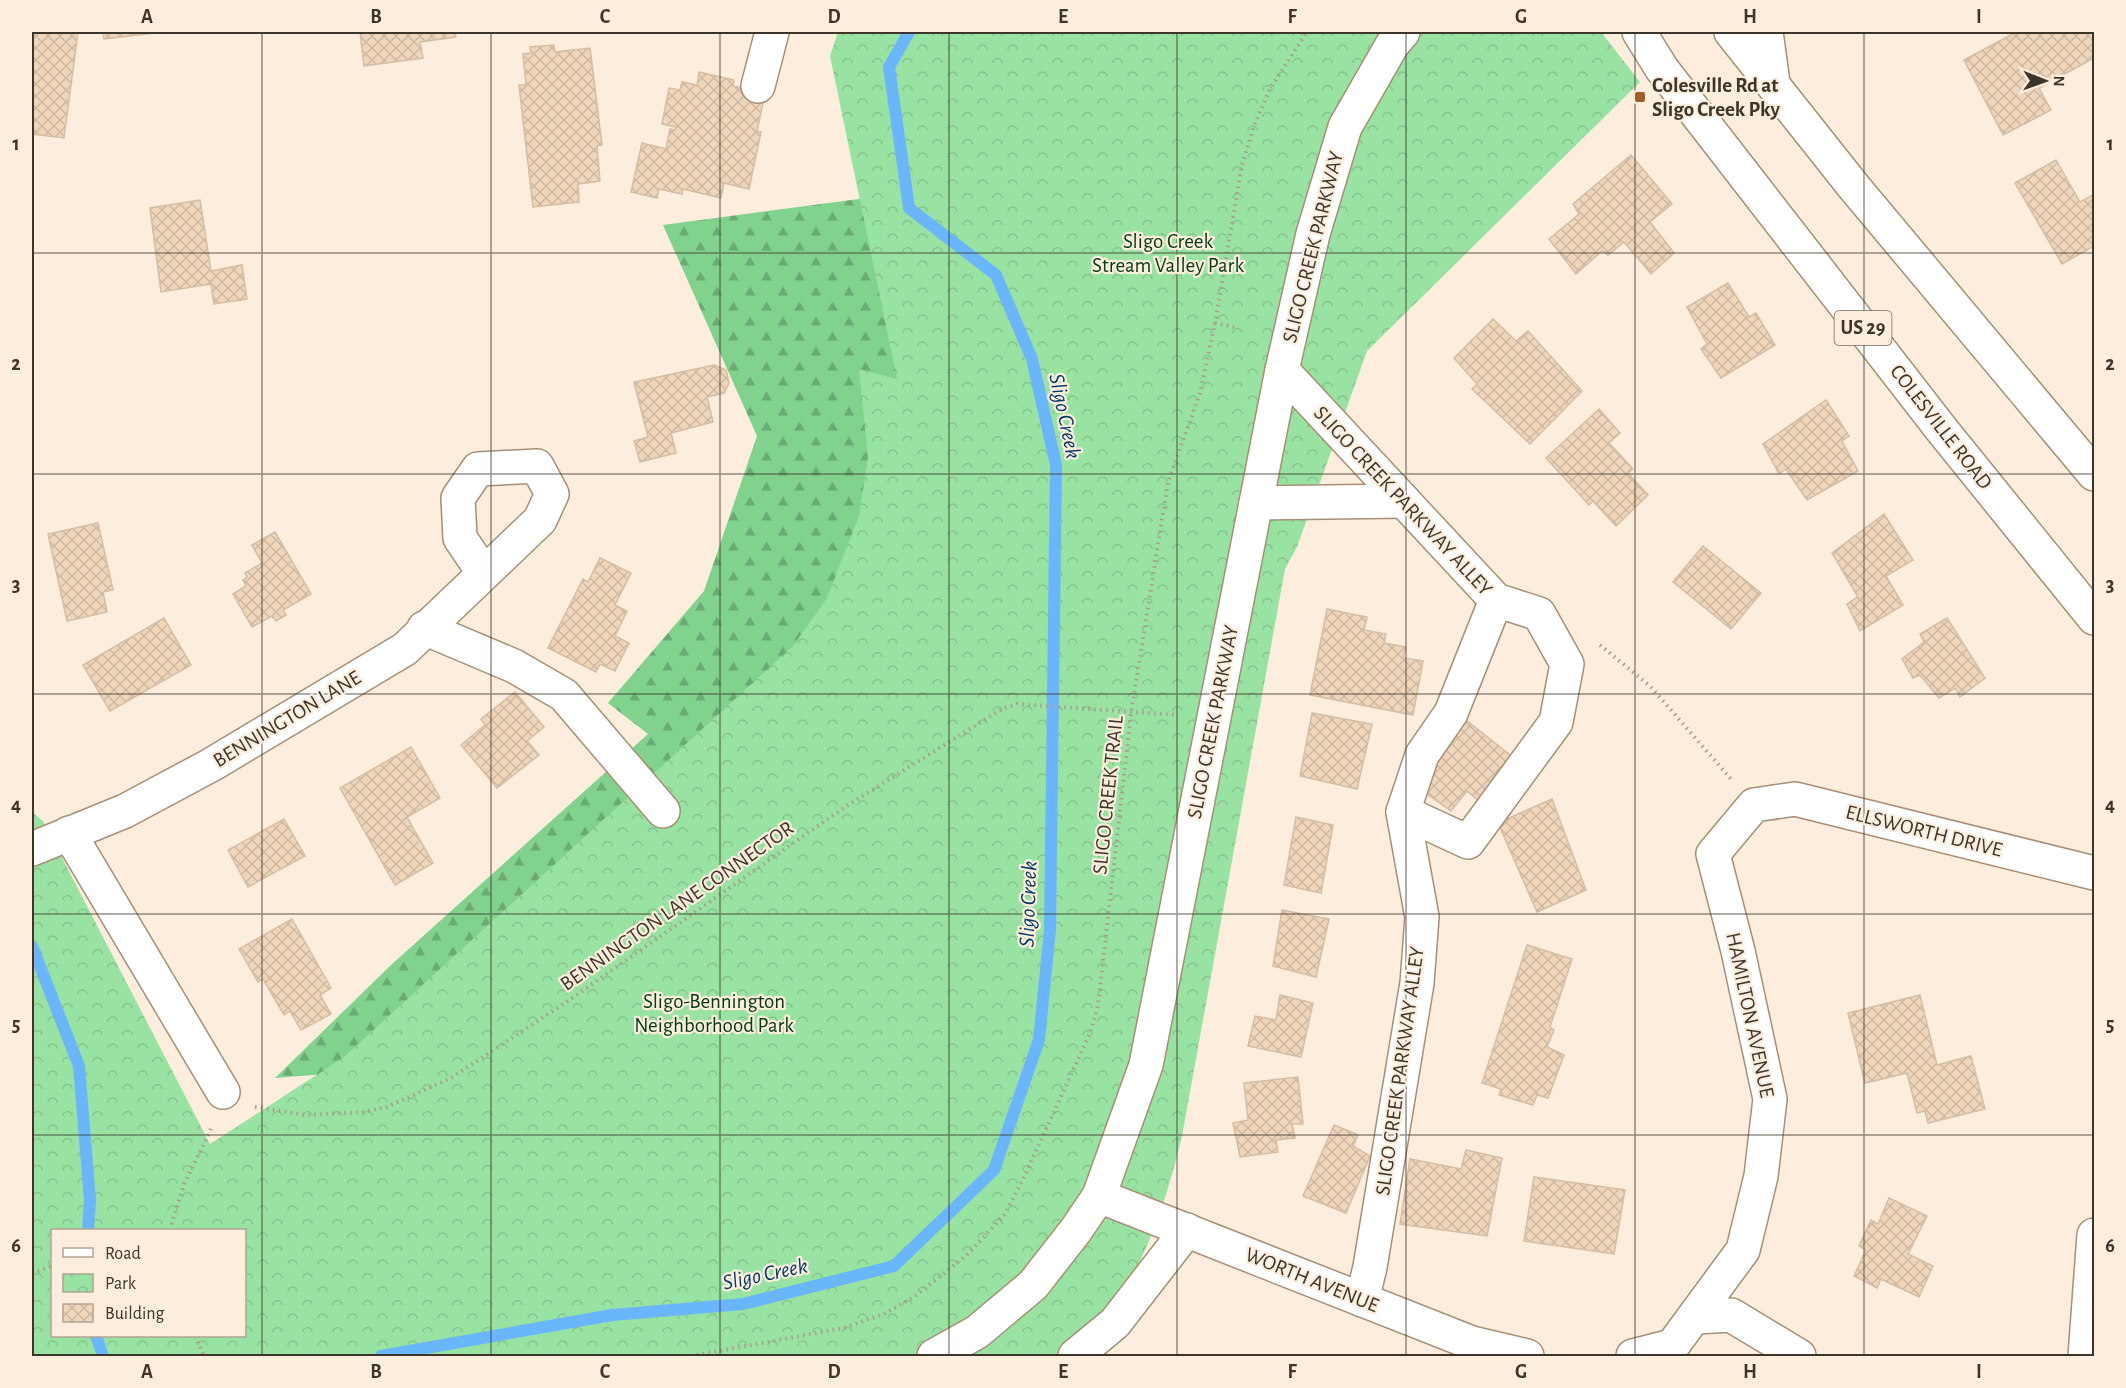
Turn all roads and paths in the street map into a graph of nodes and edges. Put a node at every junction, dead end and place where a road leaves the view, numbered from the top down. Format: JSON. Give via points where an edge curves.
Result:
{"nodes":[{"id":1,"x":772,"y":32,"type":"edge"},
{"id":2,"x":1307,"y":32,"type":"edge"},
{"id":3,"x":1404,"y":32,"type":"edge"},
{"id":4,"x":1639,"y":32,"type":"edge"},
{"id":5,"x":1731,"y":32,"type":"edge"},
{"id":6,"x":1766,"y":32,"type":"edge"},
{"id":7,"x":1773,"y":85,"type":"junction"},
{"id":8,"x":758,"y":86,"type":"dead end"},
{"id":9,"x":1215,"y":323,"type":"junction"},
{"id":10,"x":1234,"y":327,"type":"dead end"},
{"id":11,"x":1282,"y":370,"type":"junction"},
{"id":12,"x":2094,"y":474,"type":"edge"},
{"id":13,"x":1404,"y":501,"type":"junction"},
{"id":14,"x":1256,"y":503,"type":"junction"},
{"id":15,"x":483,"y":572,"type":"dead end"},
{"id":16,"x":1496,"y":600,"type":"junction"},
{"id":17,"x":2094,"y":618,"type":"edge"},
{"id":18,"x":424,"y":628,"type":"junction"},
{"id":19,"x":1598,"y":644,"type":"dead end"},
{"id":20,"x":1131,"y":714,"type":"junction"},
{"id":21,"x":1214,"y":716,"type":"junction"},
{"id":22,"x":1754,"y":805,"type":"junction"},
{"id":23,"x":663,"y":811,"type":"dead end"},
{"id":24,"x":1403,"y":812,"type":"junction"},
{"id":25,"x":69,"y":833,"type":"junction"},
{"id":26,"x":32,"y":849,"type":"edge"},
{"id":27,"x":2094,"y":873,"type":"edge"},
{"id":28,"x":228,"y":1100,"type":"junction"},
{"id":29,"x":1099,"y":1196,"type":"junction"},
{"id":30,"x":170,"y":1229,"type":"edge"},
{"id":31,"x":1187,"y":1230,"type":"junction"},
{"id":32,"x":2094,"y":1235,"type":"edge"},
{"id":33,"x":51,"y":1266,"type":"edge"},
{"id":34,"x":32,"y":1273,"type":"edge"},
{"id":35,"x":1362,"y":1300,"type":"junction"},
{"id":36,"x":1696,"y":1317,"type":"junction"},
{"id":37,"x":196,"y":1337,"type":"edge"},
{"id":38,"x":1668,"y":1351,"type":"edge"},
{"id":39,"x":204,"y":1356,"type":"edge"},
{"id":40,"x":691,"y":1356,"type":"edge"},
{"id":41,"x":934,"y":1356,"type":"edge"},
{"id":42,"x":1075,"y":1356,"type":"edge"},
{"id":43,"x":1527,"y":1356,"type":"edge"},
{"id":44,"x":1633,"y":1356,"type":"edge"},
{"id":45,"x":1799,"y":1356,"type":"edge"},
{"id":46,"x":2085,"y":1356,"type":"edge"}],
"edges":[{"from":1,"to":8,"type":"main road"},
{"from":2,"to":9,"type":"path","name":"SLIGO CREEK TRAIL","via":[[1271,87],[1254,126],[1232,211]]},
{"from":3,"to":11,"type":"main road","name":"SLIGO CREEK PARKWAY","via":[[1392,45],[1345,127],[1313,234]]},
{"from":4,"to":17,"type":"main road","name":"COLESVILLE ROAD","number":"US 29","via":[[1662,69],[1913,393]]},
{"from":5,"to":7,"type":"main road"},
{"from":6,"to":7,"type":"main road"},
{"from":7,"to":12,"type":"main road"},
{"from":9,"to":10,"type":"path"},
{"from":9,"to":20,"type":"path","name":"SLIGO CREEK TRAIL","via":[[1200,393],[1168,482]]},
{"from":11,"to":13,"type":"main road","name":"SLIGO CREEK PARKWAY ALLEY"},
{"from":11,"to":14,"type":"main road","name":"SLIGO CREEK PARKWAY"},
{"from":13,"to":14,"type":"main road"},
{"from":13,"to":16,"type":"main road","name":"SLIGO CREEK PARKWAY ALLEY"},
{"from":14,"to":21,"type":"main road","name":"SLIGO CREEK PARKWAY"},
{"from":15,"to":18,"type":"main road","name":"BENNINGTON LANE"},
{"from":16,"to":24,"type":"main road","name":"SLIGO CREEK PARKWAY ALLEY","via":[[1451,713],[1422,755]]},
{"from":16,"to":24,"type":"main road","via":[[1539,614],[1567,664],[1556,722],[1467,842]]},
{"from":18,"to":23,"type":"main road","via":[[514,666],[564,695]]},
{"from":18,"to":25,"type":"main road","name":"BENNINGTON LANE","via":[[405,649],[211,765],[125,811]]},
{"from":19,"to":22,"type":"path","via":[[1650,686]]},
{"from":20,"to":21,"type":"path","name":"BENNINGTON LANE CONNECTOR"},
{"from":20,"to":28,"type":"path","name":"BENNINGTON LANE CONNECTOR","via":[[1017,704],[1002,709],[845,807],[452,1078],[387,1107],[306,1115]]},
{"from":20,"to":40,"type":"path","name":"SLIGO CREEK TRAIL","via":[[1098,1006],[1090,1034],[1005,1214],[938,1279],[884,1314],[844,1328]]},
{"from":21,"to":29,"type":"main road","name":"SLIGO CREEK PARKWAY","via":[[1146,1065]]},
{"from":22,"to":27,"type":"main road","name":"ELLSWORTH DRIVE","via":[[1795,799]]},
{"from":22,"to":36,"type":"main road","name":"HAMILTON AVENUE","via":[[1713,854],[1770,1099],[1761,1176],[1743,1251]]},
{"from":24,"to":35,"type":"main road","name":"SLIGO CREEK PARKWAY ALLEY","via":[[1422,916],[1417,983]]},
{"from":25,"to":26,"type":"main road","name":"BENNINGTON LANE"},
{"from":25,"to":28,"type":"main road"},
{"from":28,"to":30,"type":"path","via":[[184,1184]]},
{"from":29,"to":31,"type":"main road","name":"WORTH AVENUE"},
{"from":29,"to":41,"type":"main road","name":"SLIGO CREEK PARKWAY","via":[[1033,1285],[977,1332]]},
{"from":31,"to":35,"type":"main road","name":"WORTH AVENUE"},
{"from":31,"to":42,"type":"main road","via":[[1115,1323]]},
{"from":32,"to":46,"type":"main road"},
{"from":33,"to":34,"type":"path"},
{"from":35,"to":43,"type":"main road","name":"WORTH AVENUE","via":[[1472,1343]]},
{"from":36,"to":38,"type":"main road","name":"HAMILTON AVENUE"},
{"from":36,"to":45,"type":"main road","via":[[1731,1316]]},
{"from":37,"to":39,"type":"path"},
{"from":38,"to":44,"type":"main road"}]}
